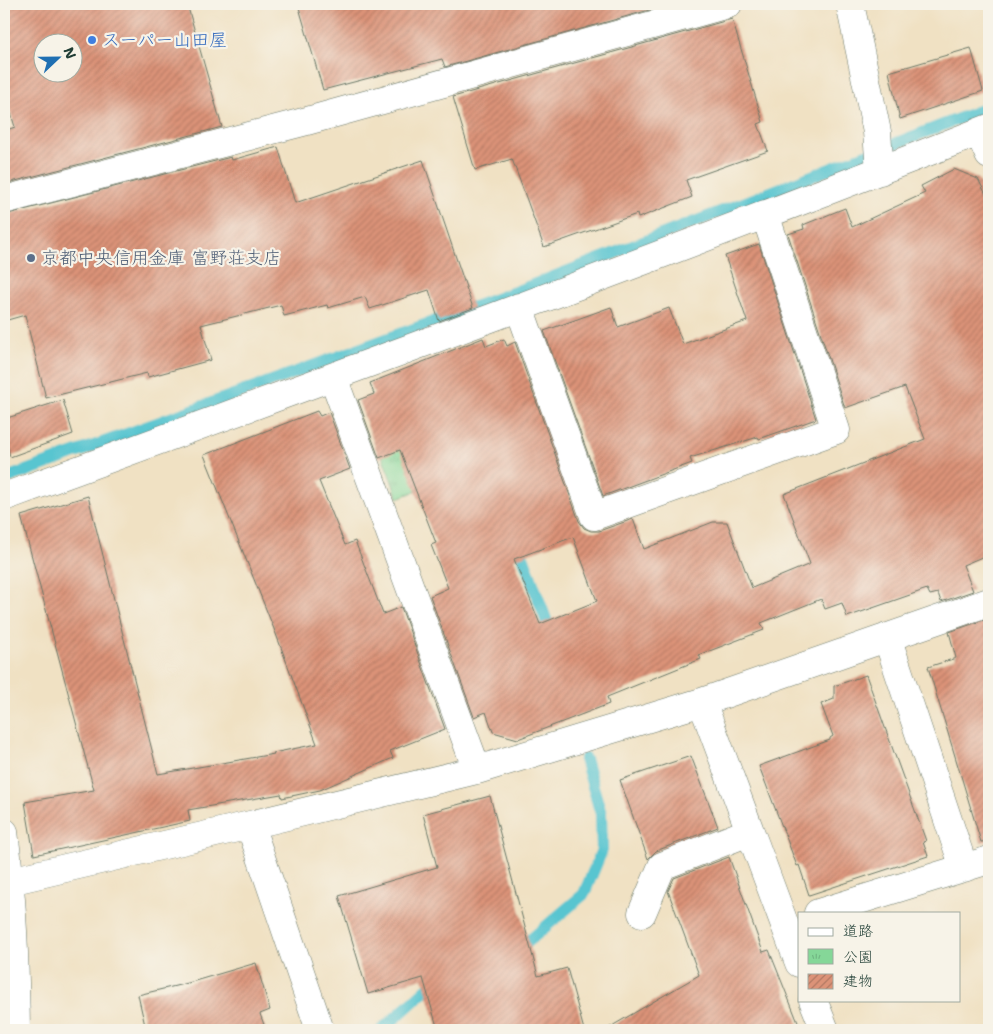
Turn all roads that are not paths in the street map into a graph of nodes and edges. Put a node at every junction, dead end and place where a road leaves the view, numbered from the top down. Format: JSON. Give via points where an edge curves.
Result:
{"nodes":[{"id":1,"x":728,"y":4,"type":"edge"},
{"id":2,"x":854,"y":5,"type":"edge"},
{"id":3,"x":986,"y":138,"type":"edge"},
{"id":4,"x":880,"y":171,"type":"junction"},
{"id":5,"x":4,"y":200,"type":"edge"},
{"id":6,"x":765,"y":214,"type":"junction"},
{"id":7,"x":519,"y":307,"type":"junction"},
{"id":8,"x":333,"y":377,"type":"junction"},
{"id":9,"x":4,"y":497,"type":"edge"},
{"id":10,"x":989,"y":602,"type":"edge"},
{"id":11,"x":887,"y":637,"type":"junction"},
{"id":12,"x":702,"y":702,"type":"junction"},
{"id":13,"x":477,"y":770,"type":"junction"},
{"id":14,"x":250,"y":826,"type":"junction"},
{"id":15,"x":4,"y":832,"type":"edge"},
{"id":16,"x":750,"y":832,"type":"junction"},
{"id":17,"x":989,"y":860,"type":"edge"},
{"id":18,"x":964,"y":868,"type":"junction"},
{"id":19,"x":10,"y":881,"type":"junction"},
{"id":20,"x":821,"y":912,"type":"edge"},
{"id":21,"x":642,"y":913,"type":"dead end"},
{"id":22,"x":792,"y":921,"type":"edge"},
{"id":23,"x":798,"y":957,"type":"edge"},
{"id":24,"x":815,"y":1002,"type":"edge"},
{"id":25,"x":16,"y":1030,"type":"edge"},
{"id":26,"x":320,"y":1030,"type":"edge"},
{"id":27,"x":825,"y":1030,"type":"edge"}],
"edges":[{"from":1,"to":5,"type":"street","via":[[307,121]]},
{"from":2,"to":4,"type":"street","via":[[877,132]]},
{"from":3,"to":4,"type":"street"},
{"from":4,"to":6,"type":"street"},
{"from":6,"to":7,"type":"street"},
{"from":6,"to":7,"type":"street","via":[[836,430],[594,516]]},
{"from":7,"to":8,"type":"street"},
{"from":8,"to":9,"type":"street"},
{"from":8,"to":13,"type":"street"},
{"from":10,"to":11,"type":"street"},
{"from":11,"to":12,"type":"street"},
{"from":11,"to":18,"type":"street"},
{"from":12,"to":13,"type":"street"},
{"from":12,"to":16,"type":"street"},
{"from":13,"to":14,"type":"street"},
{"from":14,"to":19,"type":"street"},
{"from":14,"to":26,"type":"street"},
{"from":15,"to":19,"type":"street"},
{"from":16,"to":21,"type":"street","via":[[662,866]]},
{"from":16,"to":22,"type":"street"},
{"from":17,"to":18,"type":"street"},
{"from":18,"to":20,"type":"street"},
{"from":19,"to":25,"type":"street"},
{"from":22,"to":23,"type":"street"},
{"from":24,"to":27,"type":"street"}]}
